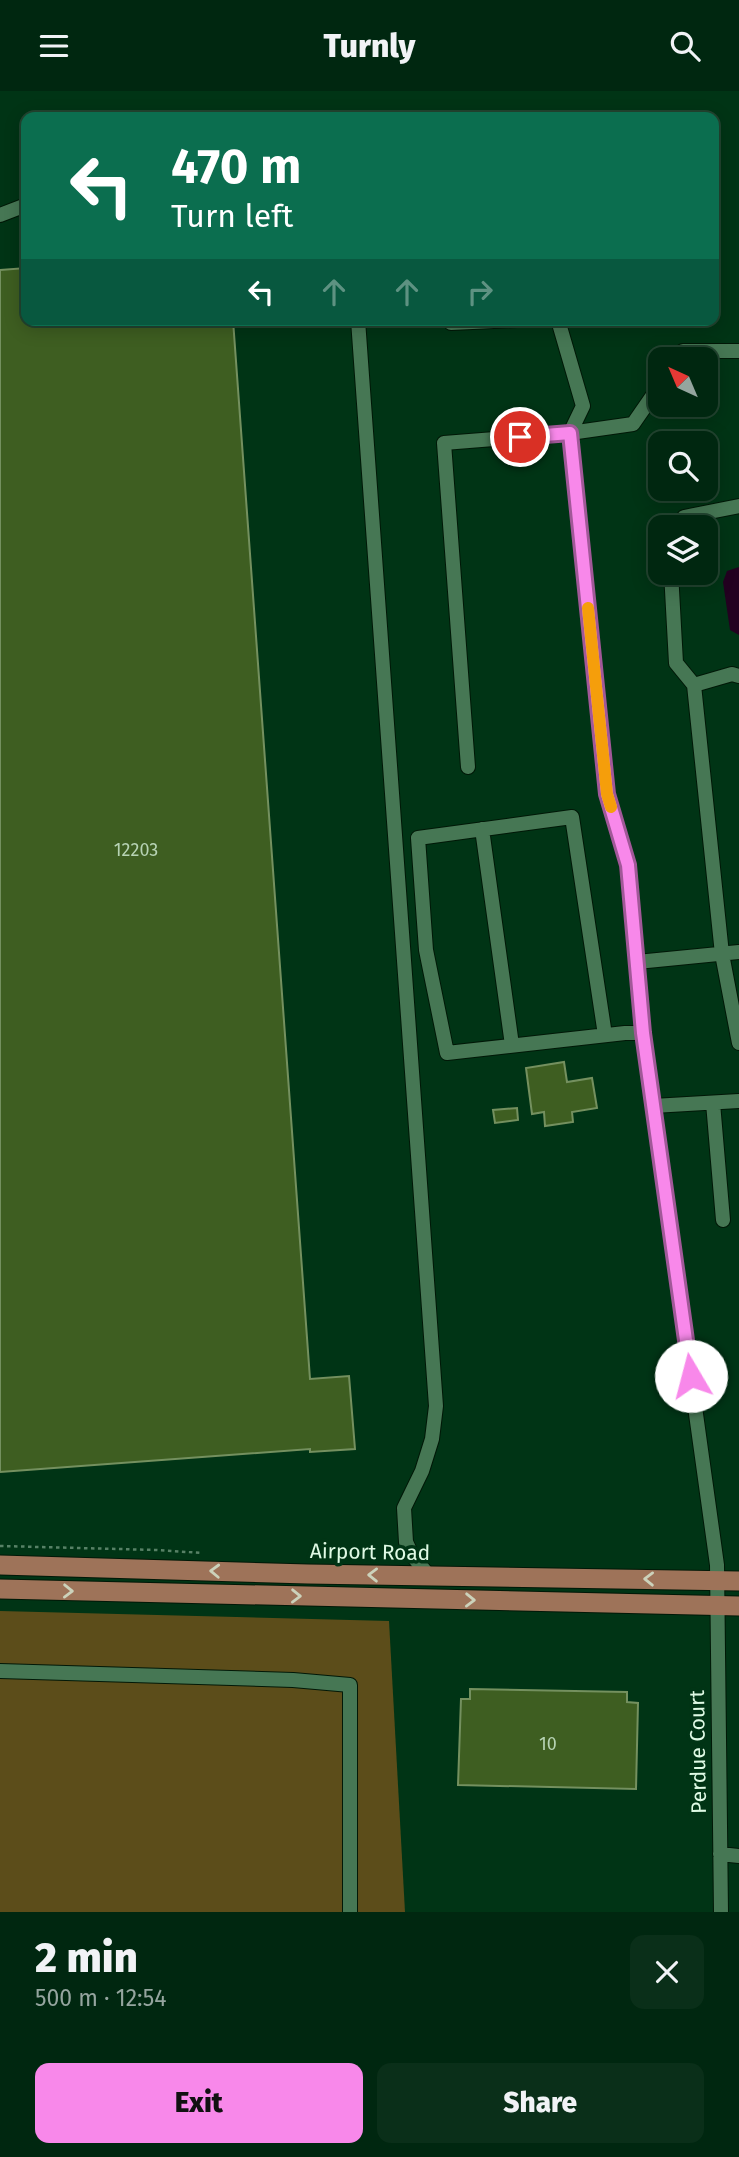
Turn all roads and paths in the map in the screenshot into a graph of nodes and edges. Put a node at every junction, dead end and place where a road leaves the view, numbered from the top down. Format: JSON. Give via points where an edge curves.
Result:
{"nodes":[{"id":1,"x":21,"y":207,"type":"edge"},
{"id":2,"x":0,"y":215,"type":"edge"},
{"id":3,"x":358,"y":326,"type":"edge"},
{"id":4,"x":560,"y":326,"type":"edge"},
{"id":5,"x":718,"y":351,"type":"edge"},
{"id":6,"x":739,"y":351,"type":"edge"},
{"id":7,"x":648,"y":402,"type":"edge"},
{"id":8,"x":570,"y":433,"type":"junction"},
{"id":9,"x":739,"y":506,"type":"edge"},
{"id":10,"x":694,"y":515,"type":"edge"},
{"id":11,"x":672,"y":585,"type":"edge"},
{"id":12,"x":739,"y":675,"type":"edge"},
{"id":13,"x":694,"y":685,"type":"junction"},
{"id":14,"x":468,"y":767,"type":"dead end"},
{"id":15,"x":482,"y":829,"type":"junction"},
{"id":16,"x":739,"y":952,"type":"edge"},
{"id":17,"x":722,"y":954,"type":"junction"},
{"id":18,"x":637,"y":962,"type":"junction"},
{"id":19,"x":643,"y":1033,"type":"junction"},
{"id":20,"x":605,"y":1035,"type":"junction"},
{"id":21,"x":739,"y":1043,"type":"edge"},
{"id":22,"x":512,"y":1045,"type":"junction"},
{"id":23,"x":739,"y":1101,"type":"edge"},
{"id":24,"x":713,"y":1103,"type":"junction"},
{"id":25,"x":653,"y":1106,"type":"junction"},
{"id":26,"x":723,"y":1220,"type":"dead end"},
{"id":27,"x":0,"y":1565,"type":"edge"},
{"id":28,"x":429,"y":1576,"type":"junction"},
{"id":29,"x":739,"y":1581,"type":"edge"},
{"id":30,"x":717,"y":1586,"type":"junction"},
{"id":31,"x":0,"y":1589,"type":"edge"},
{"id":32,"x":739,"y":1606,"type":"edge"},
{"id":33,"x":0,"y":1671,"type":"edge"},
{"id":34,"x":720,"y":1854,"type":"junction"},
{"id":35,"x":739,"y":1856,"type":"edge"},
{"id":36,"x":350,"y":1912,"type":"edge"},
{"id":37,"x":720,"y":1912,"type":"edge"}],
"edges":[{"from":1,"to":2,"type":"street"},
{"from":3,"to":28,"type":"street","via":[[436,1406],[422,1471],[404,1508],[406,1542]]},
{"from":4,"to":8,"type":"street","via":[[583,405]]},
{"from":5,"to":6,"type":"street"},
{"from":7,"to":8,"type":"street","via":[[633,424]]},
{"from":8,"to":14,"type":"street","via":[[444,443]]},
{"from":8,"to":18,"type":"street","name":"Perdue Court","via":[[607,794],[628,865]]},
{"from":9,"to":10,"type":"street"},
{"from":11,"to":13,"type":"street","via":[[676,663]]},
{"from":12,"to":13,"type":"street"},
{"from":13,"to":17,"type":"street"},
{"from":15,"to":20,"type":"street","via":[[572,817]]},
{"from":15,"to":22,"type":"street"},
{"from":15,"to":22,"type":"street","via":[[418,838],[426,950],[447,1053]]},
{"from":16,"to":17,"type":"street"},
{"from":17,"to":18,"type":"street"},
{"from":17,"to":21,"type":"street"},
{"from":18,"to":19,"type":"street","name":"Perdue Court"},
{"from":19,"to":20,"type":"street"},
{"from":19,"to":25,"type":"street","name":"Perdue Court"},
{"from":20,"to":22,"type":"street"},
{"from":23,"to":24,"type":"street"},
{"from":24,"to":25,"type":"street"},
{"from":24,"to":26,"type":"street"},
{"from":25,"to":30,"type":"street","name":"Perdue Court"},
{"from":28,"to":27,"type":"main road","name":"Airport Road","one_way":true},
{"from":30,"to":28,"type":"main road","name":"Airport Road","one_way":true},
{"from":29,"to":30,"type":"main road","name":"Airport Road"},
{"from":31,"to":30,"type":"main road","name":"Airport Road","one_way":true},
{"from":30,"to":32,"type":"main road","name":"Airport Road"},
{"from":30,"to":34,"type":"street","name":"Perdue Court"},
{"from":33,"to":36,"type":"street","via":[[293,1679],[350,1685]]},
{"from":34,"to":35,"type":"street"},
{"from":34,"to":37,"type":"street","name":"Perdue Court"}]}
